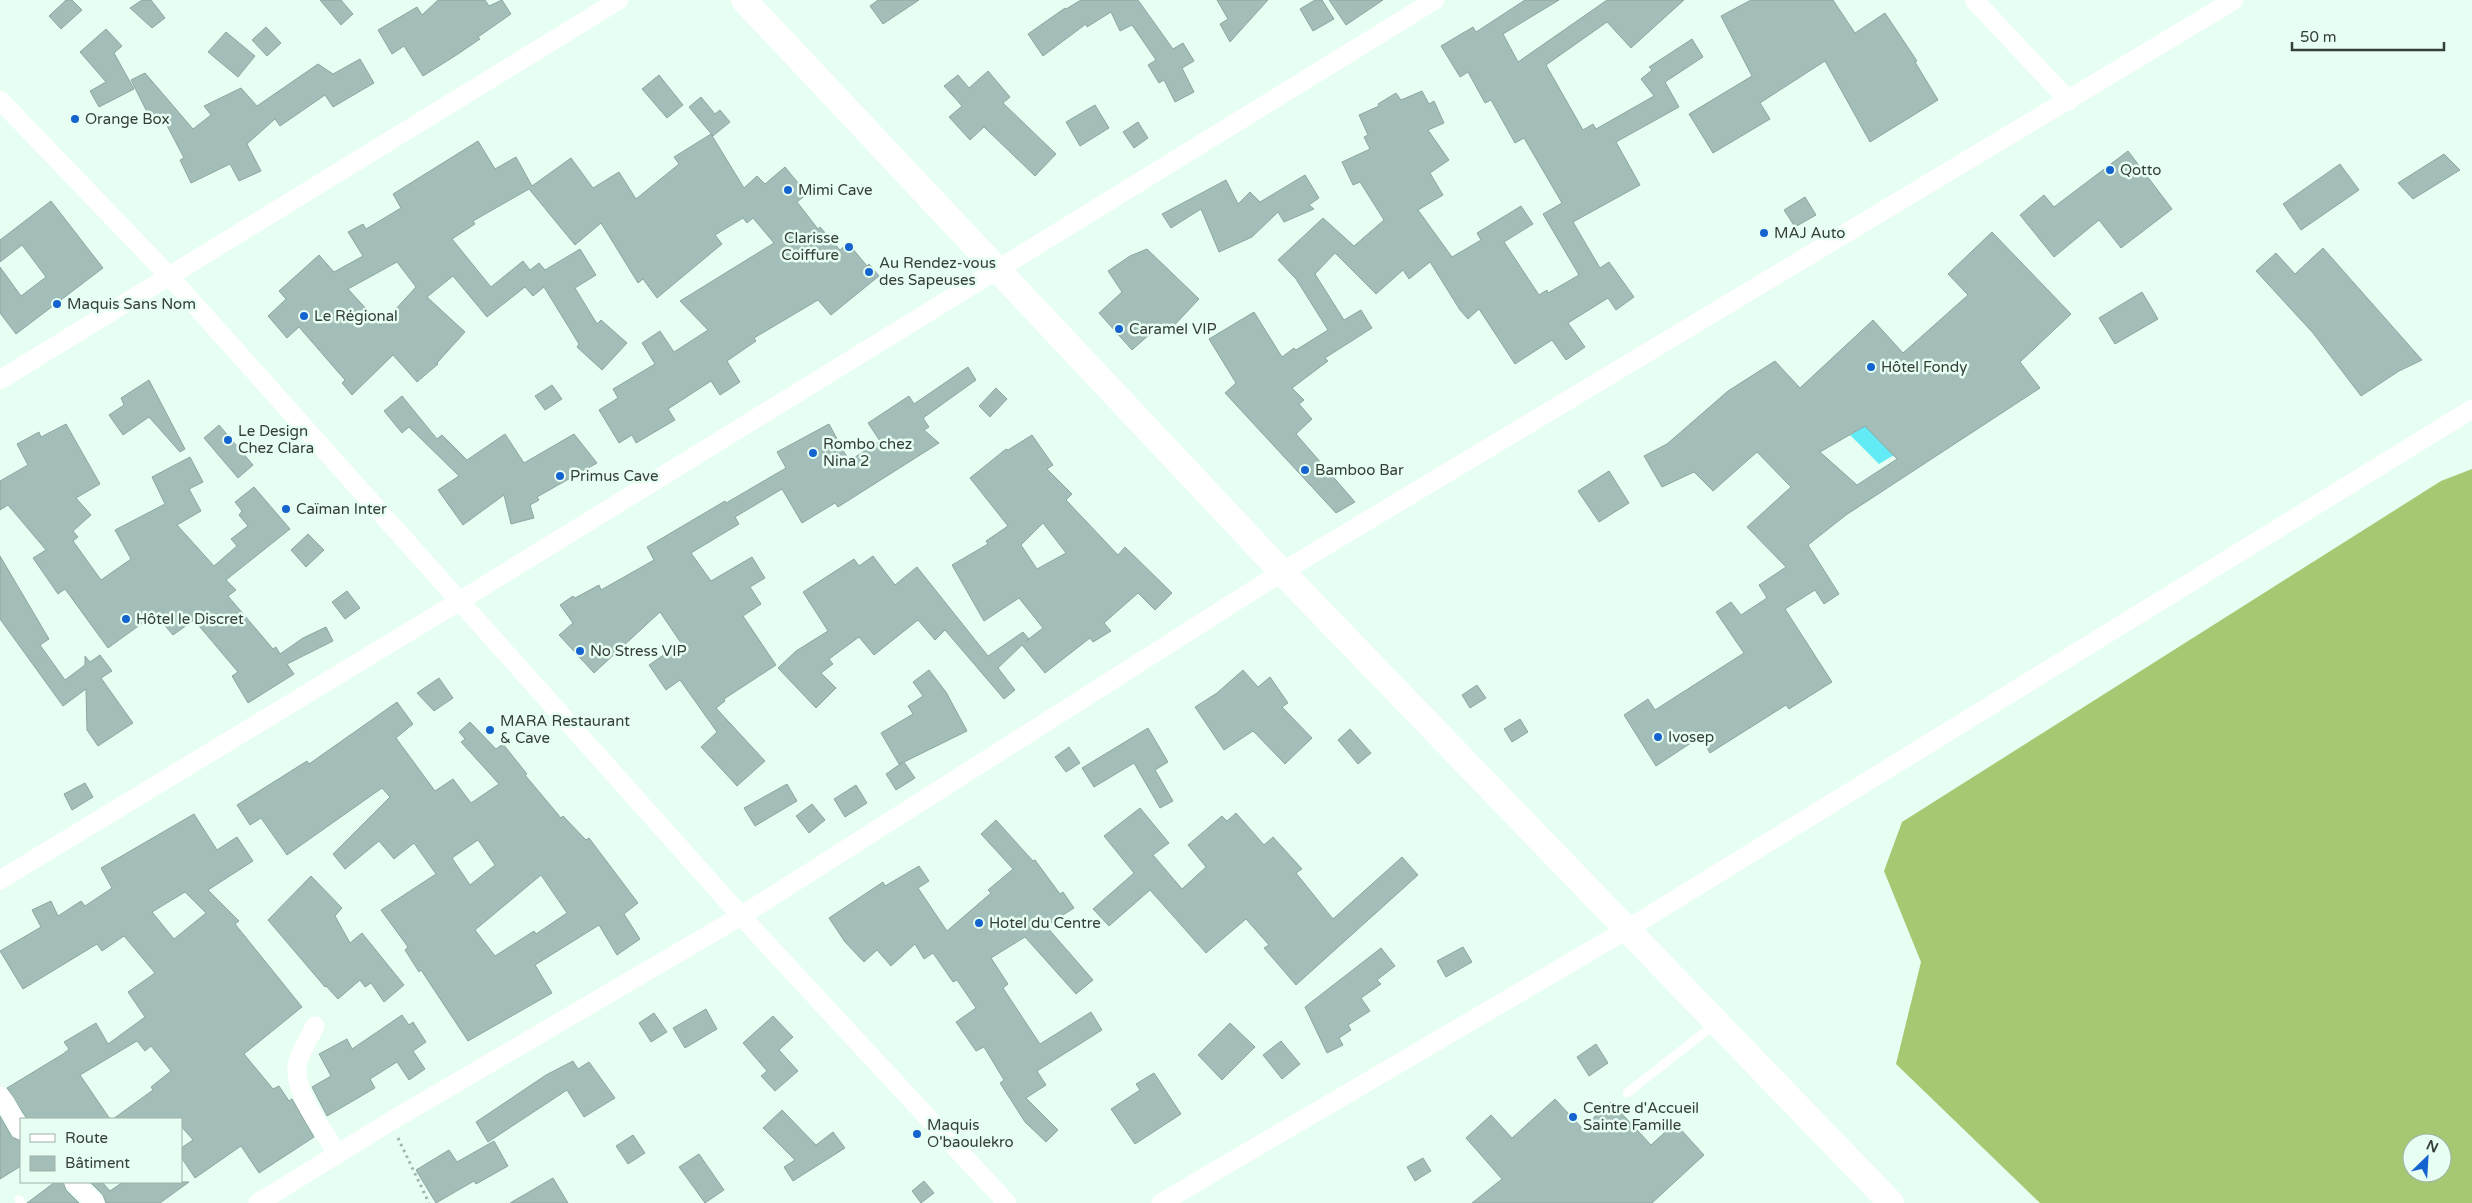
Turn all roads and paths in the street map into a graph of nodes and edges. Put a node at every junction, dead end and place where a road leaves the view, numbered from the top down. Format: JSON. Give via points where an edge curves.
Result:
{"nodes":[{"id":1,"x":620,"y":0,"type":"edge"},
{"id":2,"x":744,"y":0,"type":"edge"},
{"id":3,"x":1435,"y":0,"type":"edge"},
{"id":4,"x":1974,"y":0,"type":"edge"},
{"id":5,"x":2234,"y":0,"type":"edge"},
{"id":6,"x":0,"y":100,"type":"edge"},
{"id":7,"x":2069,"y":101,"type":"junction"},
{"id":8,"x":997,"y":269,"type":"junction"},
{"id":9,"x":170,"y":277,"type":"junction"},
{"id":10,"x":0,"y":380,"type":"edge"},
{"id":11,"x":2472,"y":409,"type":"edge"},
{"id":12,"x":1282,"y":572,"type":"junction"},
{"id":13,"x":458,"y":602,"type":"junction"},
{"id":14,"x":0,"y":880,"type":"edge"},
{"id":15,"x":741,"y":916,"type":"junction"},
{"id":16,"x":1626,"y":930,"type":"junction"},
{"id":17,"x":1718,"y":1022,"type":"junction"},
{"id":18,"x":315,"y":1026,"type":"dead end"},
{"id":19,"x":1627,"y":1093,"type":"dead end"},
{"id":20,"x":0,"y":1096,"type":"edge"},
{"id":21,"x":391,"y":1121,"type":"junction"},
{"id":22,"x":20,"y":1128,"type":"edge"},
{"id":23,"x":338,"y":1154,"type":"junction"},
{"id":24,"x":75,"y":1183,"type":"edge"},
{"id":25,"x":95,"y":1203,"type":"edge"},
{"id":26,"x":258,"y":1203,"type":"edge"},
{"id":27,"x":429,"y":1203,"type":"edge"},
{"id":28,"x":1007,"y":1203,"type":"edge"},
{"id":29,"x":1161,"y":1203,"type":"edge"},
{"id":30,"x":1891,"y":1203,"type":"edge"}],
"edges":[{"from":1,"to":9,"type":"street"},
{"from":2,"to":8,"type":"street"},
{"from":3,"to":8,"type":"street"},
{"from":4,"to":7,"type":"street"},
{"from":5,"to":7,"type":"street"},
{"from":6,"to":9,"type":"street"},
{"from":7,"to":12,"type":"street"},
{"from":8,"to":12,"type":"street"},
{"from":8,"to":13,"type":"street"},
{"from":9,"to":10,"type":"street"},
{"from":9,"to":13,"type":"street"},
{"from":11,"to":16,"type":"street"},
{"from":12,"to":15,"type":"street"},
{"from":12,"to":16,"type":"street"},
{"from":13,"to":14,"type":"street"},
{"from":13,"to":15,"type":"street"},
{"from":15,"to":21,"type":"street"},
{"from":15,"to":28,"type":"street"},
{"from":16,"to":17,"type":"street"},
{"from":16,"to":29,"type":"street"},
{"from":17,"to":19,"type":"lane"},
{"from":17,"to":30,"type":"street"},
{"from":18,"to":23,"type":"street","via":[[298,1062],[298,1085]]},
{"from":20,"to":22,"type":"street"},
{"from":21,"to":23,"type":"street"},
{"from":21,"to":27,"type":"path"},
{"from":23,"to":26,"type":"street"},
{"from":24,"to":25,"type":"street"}]}
